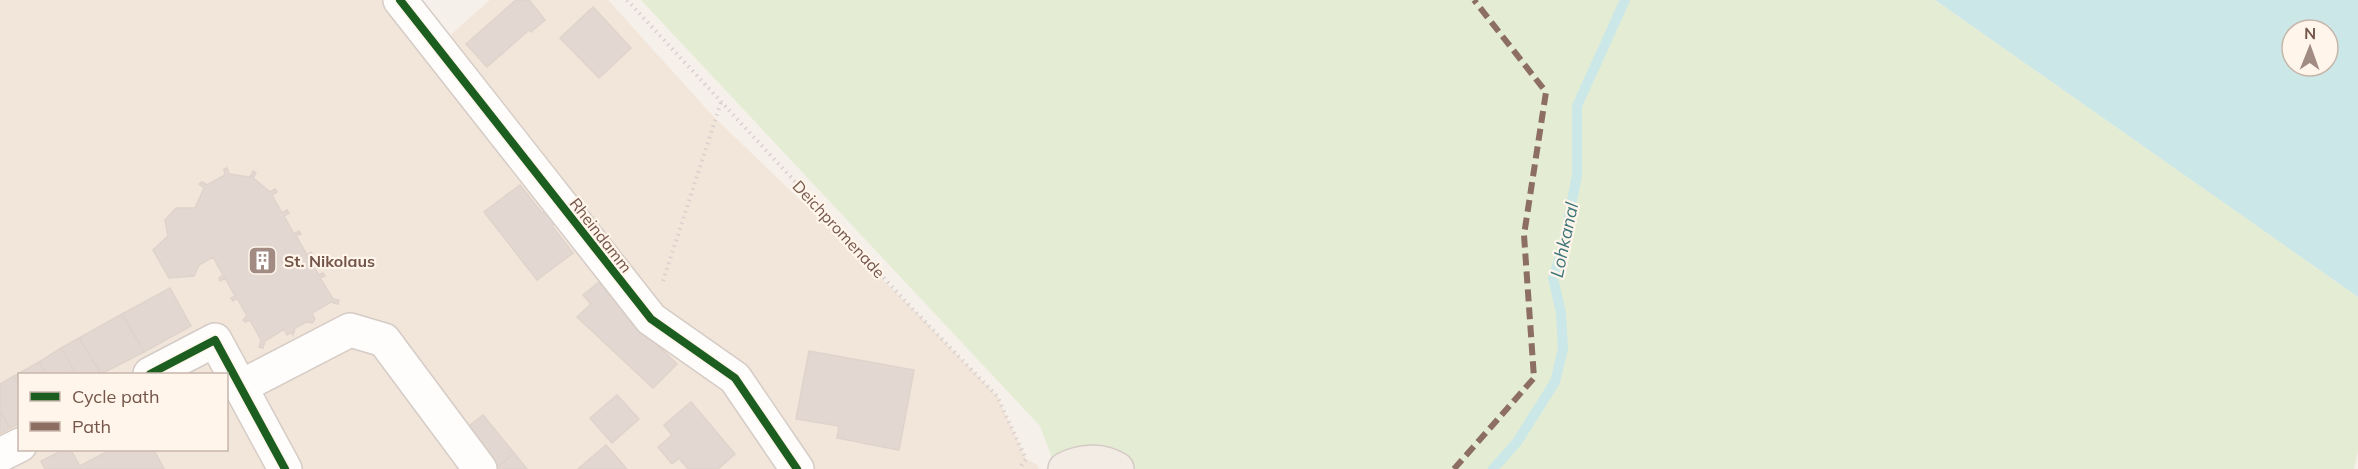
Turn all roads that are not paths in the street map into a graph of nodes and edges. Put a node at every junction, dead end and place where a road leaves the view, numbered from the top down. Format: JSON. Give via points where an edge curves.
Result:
{"nodes":[{"id":1,"x":400,"y":0,"type":"edge"},
{"id":2,"x":154,"y":373,"type":"edge"},
{"id":3,"x":240,"y":387,"type":"junction"},
{"id":4,"x":18,"y":445,"type":"edge"},
{"id":5,"x":0,"y":455,"type":"edge"},
{"id":6,"x":285,"y":469,"type":"edge"},
{"id":7,"x":480,"y":469,"type":"edge"},
{"id":8,"x":797,"y":469,"type":"edge"},
{"id":9,"x":1065,"y":469,"type":"edge"},
{"id":10,"x":1117,"y":469,"type":"edge"}],
"edges":[{"from":1,"to":8,"type":"street","name":"Rheindamm","via":[[651,319],[735,378]]},
{"from":2,"to":3,"type":"street","via":[[215,340]]},
{"from":3,"to":6,"type":"street"},
{"from":3,"to":7,"type":"street","via":[[350,330],[384,340]]},
{"from":4,"to":5,"type":"street"},
{"from":9,"to":10,"type":"main road","via":[[1080,462],[1109,464]]}]}
